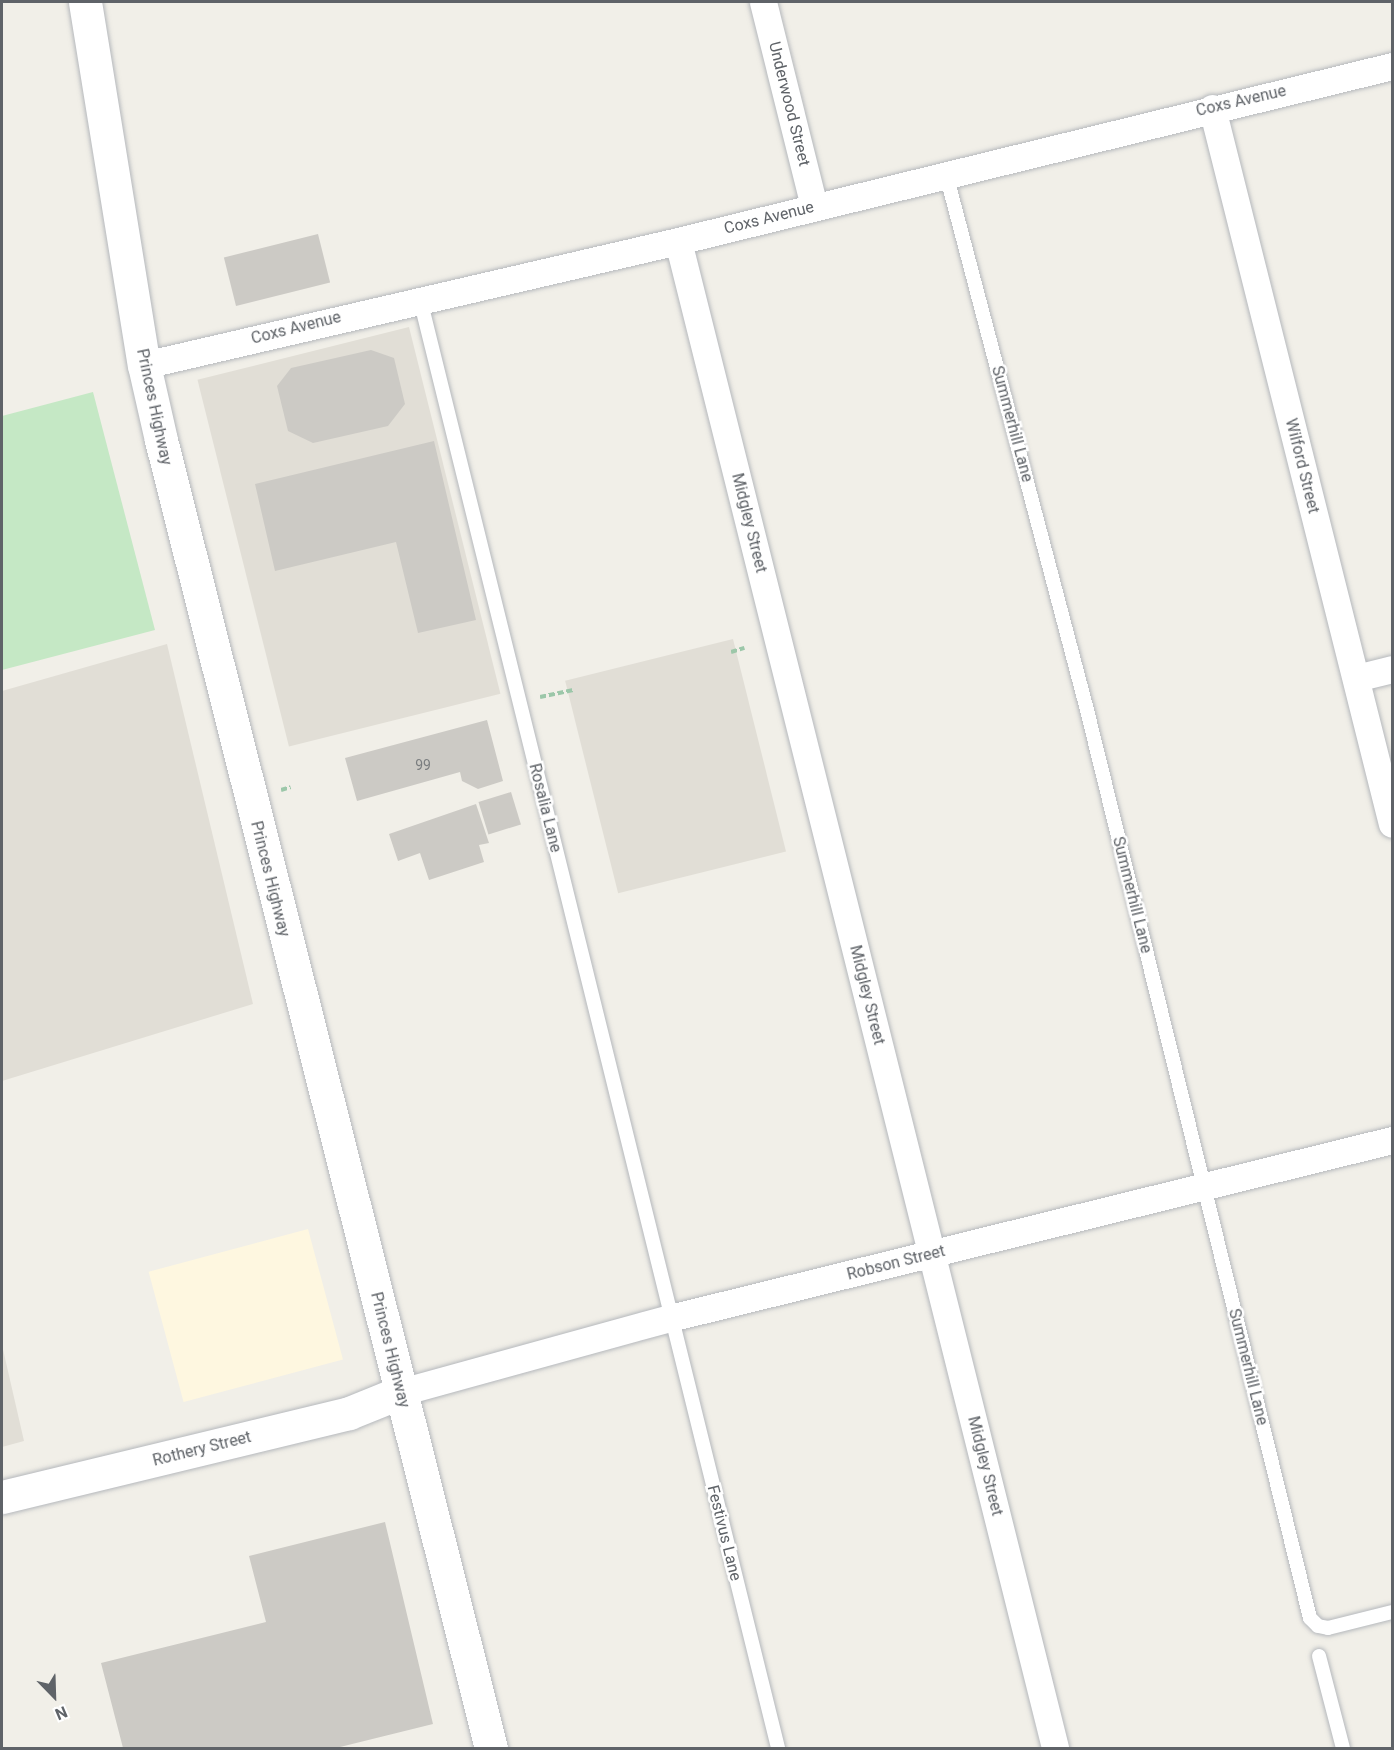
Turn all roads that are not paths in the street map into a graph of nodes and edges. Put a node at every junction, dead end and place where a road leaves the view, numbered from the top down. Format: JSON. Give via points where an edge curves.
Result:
{"nodes":[{"id":1,"x":85,"y":2,"type":"edge"},
{"id":2,"x":763,"y":2,"type":"edge"},
{"id":3,"x":1392,"y":66,"type":"edge"},
{"id":4,"x":1212,"y":108,"type":"junction"},
{"id":5,"x":946,"y":174,"type":"junction"},
{"id":6,"x":814,"y":207,"type":"junction"},
{"id":7,"x":678,"y":241,"type":"junction"},
{"id":8,"x":420,"y":299,"type":"junction"},
{"id":9,"x":144,"y":364,"type":"junction"},
{"id":10,"x":1392,"y":669,"type":"edge"},
{"id":11,"x":1356,"y":678,"type":"junction"},
{"id":12,"x":1392,"y":824,"type":"edge"},
{"id":13,"x":1392,"y":1140,"type":"edge"},
{"id":14,"x":1202,"y":1187,"type":"junction"},
{"id":15,"x":932,"y":1254,"type":"junction"},
{"id":16,"x":670,"y":1318,"type":"junction"},
{"id":17,"x":400,"y":1392,"type":"junction"},
{"id":18,"x":2,"y":1497,"type":"edge"},
{"id":19,"x":1392,"y":1612,"type":"edge"},
{"id":20,"x":1319,"y":1656,"type":"dead end"},
{"id":21,"x":491,"y":1749,"type":"edge"},
{"id":22,"x":778,"y":1749,"type":"edge"},
{"id":23,"x":1055,"y":1749,"type":"edge"},
{"id":24,"x":1343,"y":1749,"type":"edge"}],
"edges":[{"from":1,"to":9,"type":"main road","name":"Princes Highway"},
{"from":2,"to":6,"type":"street","name":"Underwood Street"},
{"from":3,"to":4,"type":"street","name":"Coxs Avenue"},
{"from":4,"to":5,"type":"street","name":"Coxs Avenue"},
{"from":4,"to":11,"type":"street","name":"Wilford Street"},
{"from":5,"to":6,"type":"street","name":"Coxs Avenue"},
{"from":5,"to":14,"type":"lane","name":"Summerhill Lane","via":[[1086,706]]},
{"from":6,"to":7,"type":"street","name":"Coxs Avenue"},
{"from":7,"to":8,"type":"street","name":"Coxs Avenue"},
{"from":7,"to":15,"type":"street","name":"Midgley Street"},
{"from":8,"to":9,"type":"street","name":"Coxs Avenue"},
{"from":8,"to":16,"type":"lane","name":"Rosalia Lane"},
{"from":9,"to":17,"type":"main road","name":"Princes Highway"},
{"from":10,"to":11,"type":"street"},
{"from":11,"to":12,"type":"street","name":"Wilford Street"},
{"from":13,"to":14,"type":"street","name":"Robson Street"},
{"from":14,"to":15,"type":"street","name":"Robson Street"},
{"from":14,"to":19,"type":"lane","name":"Summerhill Lane","via":[[1310,1618],[1318,1626],[1328,1628]]},
{"from":15,"to":16,"type":"street","name":"Robson Street"},
{"from":15,"to":23,"type":"street","name":"Midgley Street"},
{"from":16,"to":17,"type":"street","name":"Robson Street"},
{"from":16,"to":22,"type":"lane","name":"Festivus Lane"},
{"from":17,"to":18,"type":"main road","name":"Rothery Street","via":[[350,1413]]},
{"from":17,"to":21,"type":"main road","name":"Princes Highway"},
{"from":20,"to":24,"type":"lane"}]}
